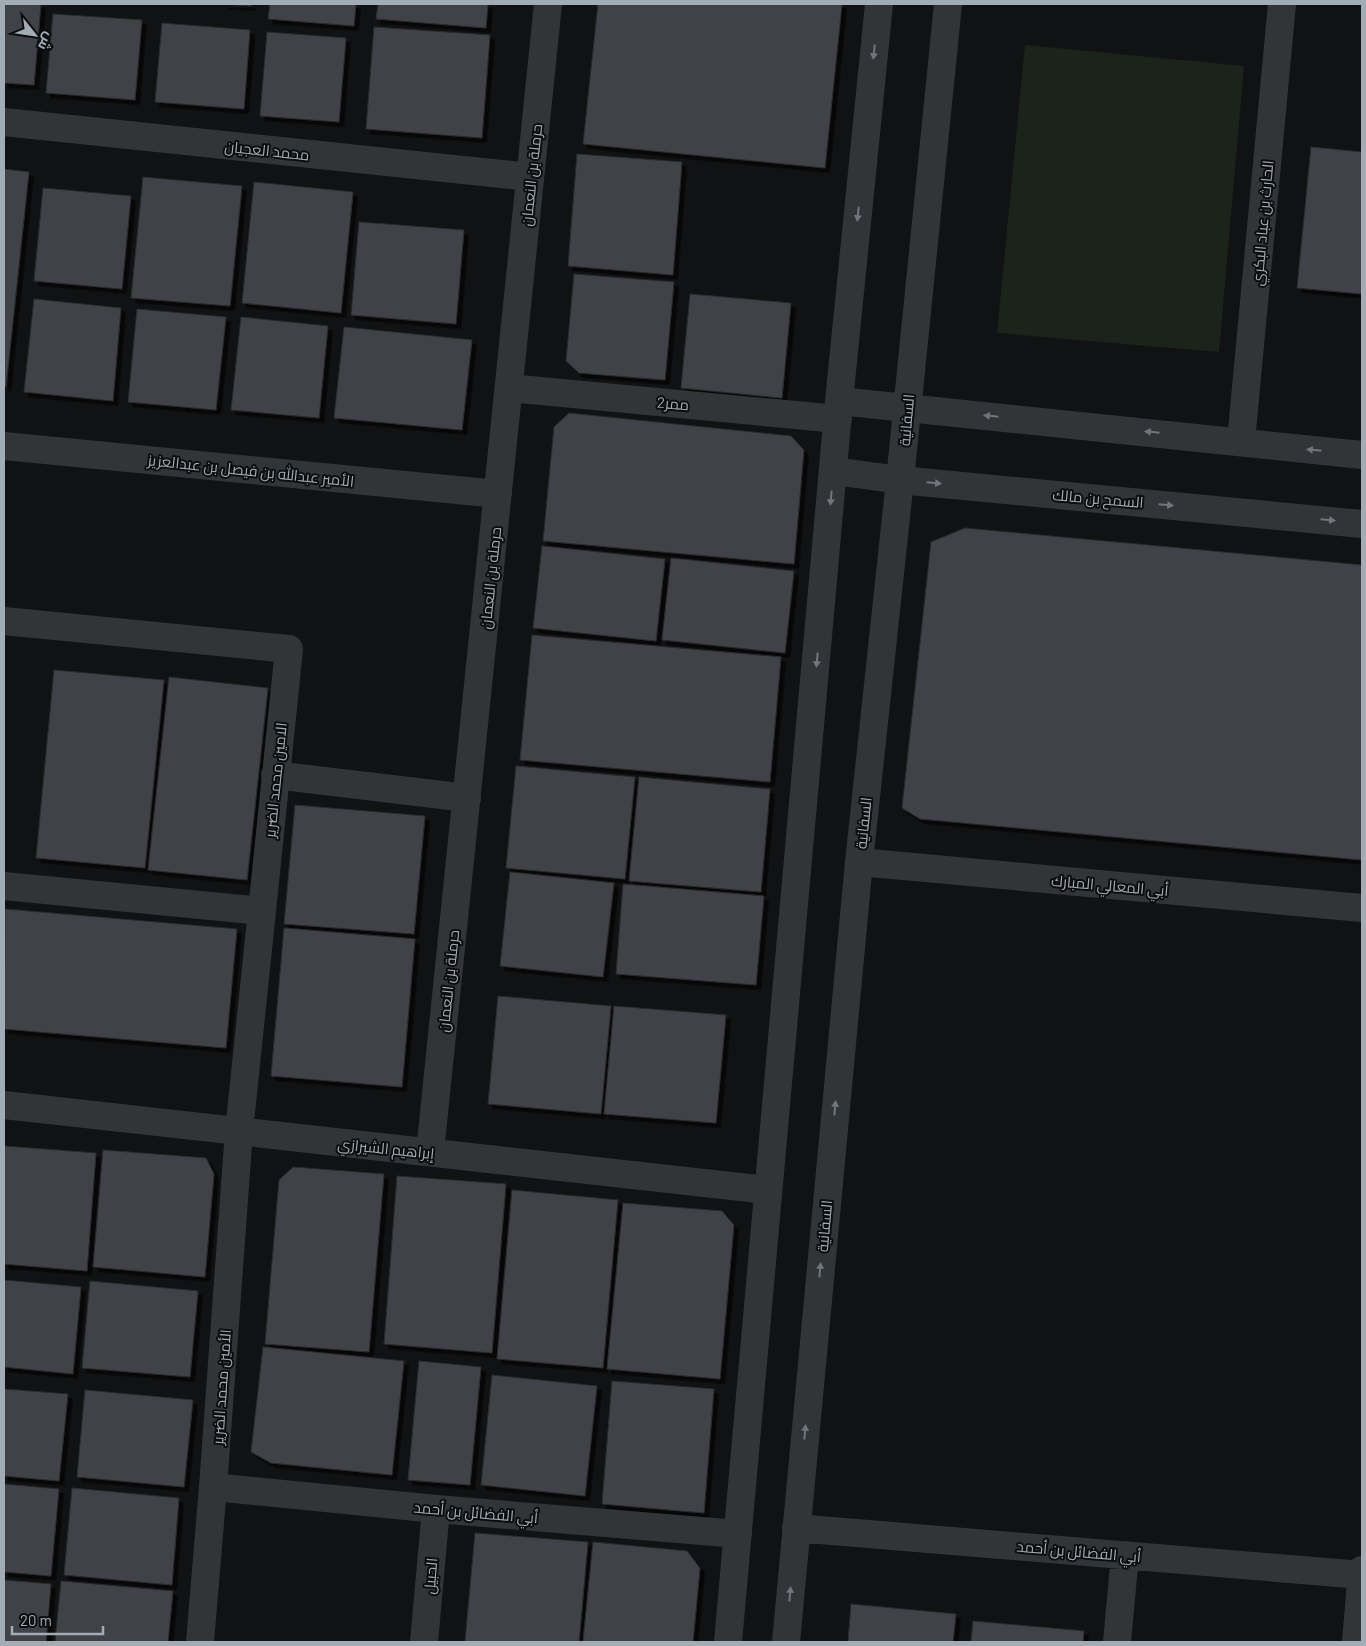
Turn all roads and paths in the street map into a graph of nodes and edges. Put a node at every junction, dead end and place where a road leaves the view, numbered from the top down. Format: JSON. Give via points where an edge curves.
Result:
{"nodes":[{"id":1,"x":548,"y":4,"type":"edge"},
{"id":2,"x":878,"y":4,"type":"edge"},
{"id":3,"x":948,"y":4,"type":"edge"},
{"id":4,"x":1282,"y":4,"type":"edge"},
{"id":5,"x":4,"y":122,"type":"edge"},
{"id":6,"x":530,"y":177,"type":"junction"},
{"id":7,"x":509,"y":388,"type":"junction"},
{"id":8,"x":906,"y":408,"type":"junction"},
{"id":9,"x":838,"y":410,"type":"junction"},
{"id":10,"x":1241,"y":441,"type":"junction"},
{"id":11,"x":4,"y":453,"type":"edge"},
{"id":12,"x":1362,"y":455,"type":"edge"},
{"id":13,"x":834,"y":471,"type":"junction"},
{"id":14,"x":900,"y":480,"type":"junction"},
{"id":15,"x":498,"y":494,"type":"junction"},
{"id":16,"x":1362,"y":524,"type":"edge"},
{"id":17,"x":4,"y":621,"type":"edge"},
{"id":18,"x":275,"y":775,"type":"junction"},
{"id":19,"x":467,"y":798,"type":"junction"},
{"id":20,"x":859,"y":862,"type":"junction"},
{"id":21,"x":4,"y":886,"type":"edge"},
{"id":22,"x":1362,"y":908,"type":"edge"},
{"id":23,"x":262,"y":911,"type":"junction"},
{"id":24,"x":4,"y":1105,"type":"edge"},
{"id":25,"x":239,"y":1131,"type":"junction"},
{"id":26,"x":430,"y":1152,"type":"junction"},
{"id":27,"x":768,"y":1190,"type":"junction"},
{"id":28,"x":213,"y":1487,"type":"junction"},
{"id":29,"x":436,"y":1509,"type":"junction"},
{"id":30,"x":796,"y":1528,"type":"junction"},
{"id":31,"x":738,"y":1534,"type":"junction"},
{"id":32,"x":1125,"y":1555,"type":"junction"},
{"id":33,"x":1362,"y":1570,"type":"edge"},
{"id":34,"x":1362,"y":1574,"type":"edge"},
{"id":35,"x":200,"y":1642,"type":"edge"},
{"id":36,"x":424,"y":1642,"type":"edge"},
{"id":37,"x":728,"y":1642,"type":"edge"},
{"id":38,"x":786,"y":1642,"type":"edge"},
{"id":39,"x":1117,"y":1642,"type":"edge"},
{"id":40,"x":1356,"y":1642,"type":"edge"}],
"edges":[{"from":1,"to":6,"type":"street","name":"حرملة بن النعمان"},
{"from":2,"to":9,"type":"street","one_way":true},
{"from":3,"to":8,"type":"street","name":"السفانية"},
{"from":4,"to":10,"type":"street","name":"الحارث بن عباد البكري"},
{"from":5,"to":6,"type":"street","name":"محمد العجيان"},
{"from":6,"to":7,"type":"street","name":"حرملة بن النعمان"},
{"from":7,"to":9,"type":"street","name":"ممر2"},
{"from":7,"to":15,"type":"street","name":"حرملة بن النعمان"},
{"from":8,"to":9,"type":"street"},
{"from":10,"to":8,"type":"street","one_way":true},
{"from":8,"to":14,"type":"street","name":"السفانية"},
{"from":9,"to":13,"type":"street"},
{"from":12,"to":10,"type":"street","one_way":true},
{"from":11,"to":15,"type":"street","name":"الأمير عبدالله بن فيصل بن عبدالعزيز"},
{"from":13,"to":14,"type":"street","name":"السمح بن مالك"},
{"from":13,"to":27,"type":"street","one_way":true},
{"from":14,"to":16,"type":"street","name":"السمح بن مالك","one_way":true},
{"from":14,"to":20,"type":"street","name":"السفانية"},
{"from":15,"to":19,"type":"street","name":"حرملة بن النعمان"},
{"from":17,"to":18,"type":"street","name":"الامين محمد الضرير","via":[[289,649]]},
{"from":18,"to":19,"type":"street"},
{"from":18,"to":23,"type":"street","name":"الامين محمد الضرير"},
{"from":19,"to":26,"type":"street","name":"حرملة بن النعمان"},
{"from":20,"to":22,"type":"street","name":"أبي المعالي المبارك"},
{"from":30,"to":20,"type":"street","name":"السفانية","one_way":true},
{"from":21,"to":23,"type":"street"},
{"from":23,"to":25,"type":"street","name":"الامين محمد الضرير"},
{"from":24,"to":25,"type":"street","name":"إبراهيم الشيرازي"},
{"from":25,"to":26,"type":"street","name":"إبراهيم الشيرازي"},
{"from":25,"to":28,"type":"street","name":"الأمين محمد الضرير"},
{"from":26,"to":27,"type":"street","name":"إبراهيم الشيرازي"},
{"from":27,"to":31,"type":"street"},
{"from":28,"to":29,"type":"street","name":"أبي الفضائل بن أحمد"},
{"from":28,"to":35,"type":"street","name":"الأمين محمد الضرير"},
{"from":29,"to":31,"type":"street","name":"أبي الفضائل بن أحمد"},
{"from":29,"to":36,"type":"street","name":"الحبيل"},
{"from":30,"to":32,"type":"street","name":"أبي الفضائل بن أحمد"},
{"from":38,"to":30,"type":"street","name":"السفانية","one_way":true},
{"from":31,"to":37,"type":"street"},
{"from":32,"to":34,"type":"street","name":"أبي الفضائل بن أحمد"},
{"from":32,"to":39,"type":"street"},
{"from":33,"to":34,"type":"street"},
{"from":34,"to":40,"type":"street"}]}
